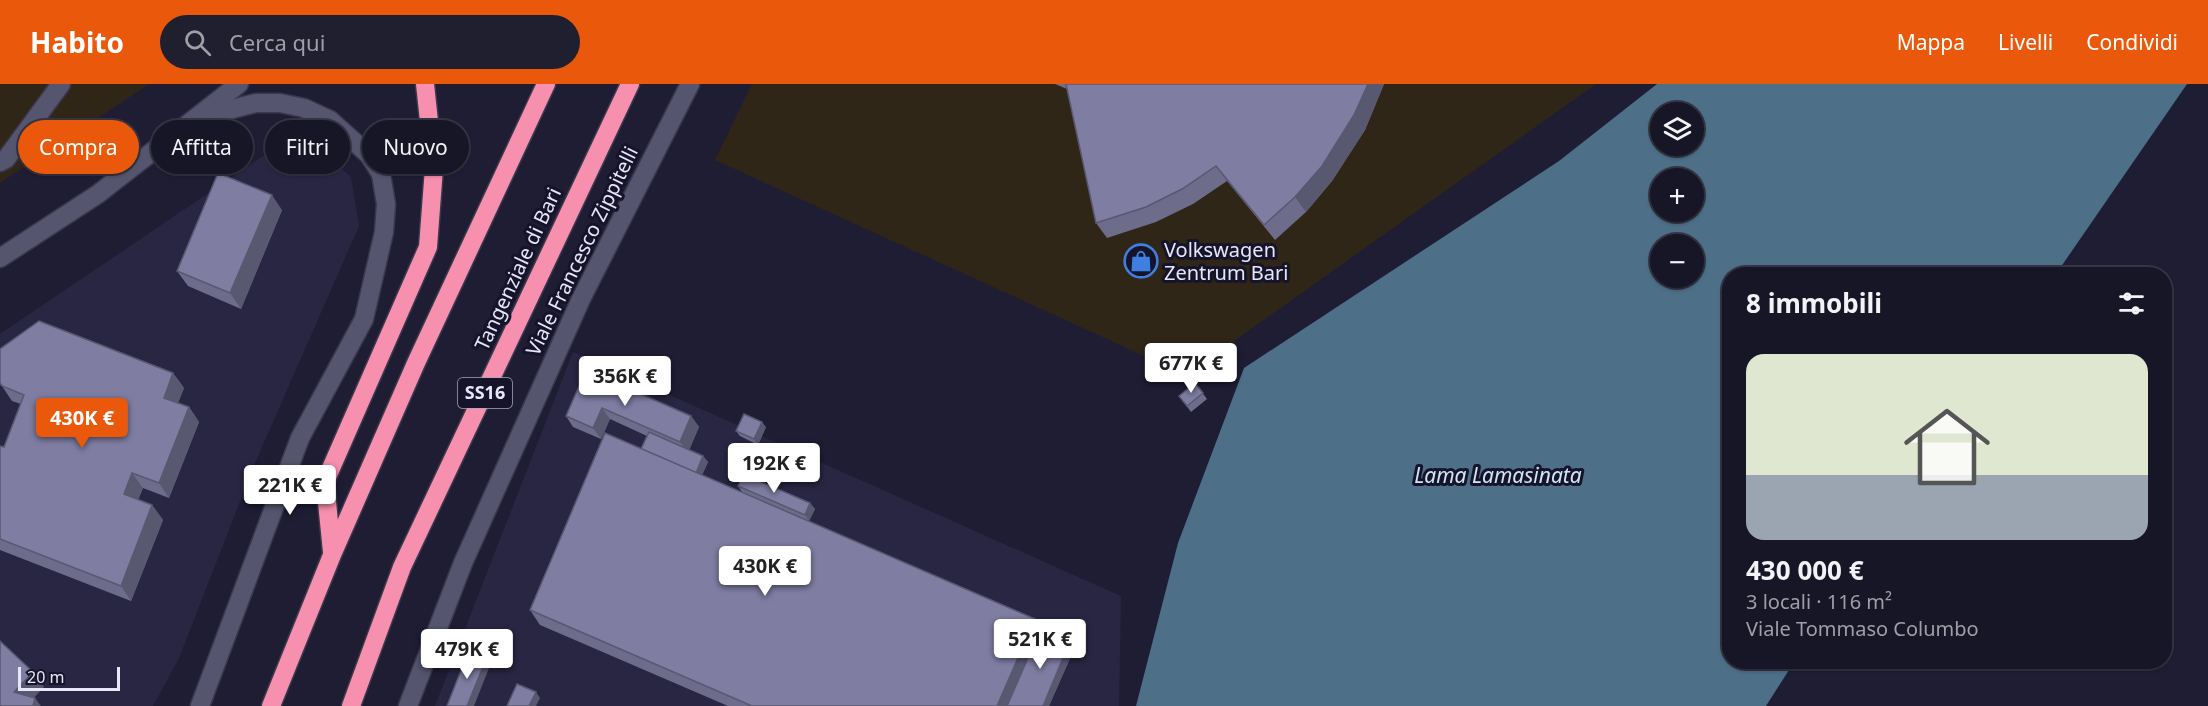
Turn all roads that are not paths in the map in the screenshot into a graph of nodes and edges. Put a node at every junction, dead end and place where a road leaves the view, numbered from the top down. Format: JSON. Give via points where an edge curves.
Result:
{"nodes":[{"id":1,"x":61,"y":84,"type":"edge"},
{"id":2,"x":239,"y":84,"type":"edge"},
{"id":3,"x":425,"y":84,"type":"edge"},
{"id":4,"x":546,"y":84,"type":"edge"},
{"id":5,"x":630,"y":84,"type":"edge"},
{"id":6,"x":690,"y":84,"type":"edge"},
{"id":7,"x":197,"y":118,"type":"junction"},
{"id":8,"x":0,"y":162,"type":"edge"},
{"id":9,"x":0,"y":258,"type":"edge"},
{"id":10,"x":333,"y":555,"type":"junction"},
{"id":11,"x":200,"y":706,"type":"edge"},
{"id":12,"x":271,"y":706,"type":"edge"},
{"id":13,"x":351,"y":706,"type":"edge"},
{"id":14,"x":408,"y":706,"type":"edge"}],
"edges":[{"from":1,"to":8,"type":"street"},
{"from":2,"to":7,"type":"street"},
{"from":3,"to":10,"type":"highway","via":[[434,168],[428,246],[325,482]]},
{"from":4,"to":10,"type":"highway","via":[[416,363]]},
{"from":5,"to":13,"type":"highway","name":"Tangenziale di Bari","number":"SS16","via":[[402,567]]},
{"from":6,"to":14,"type":"street","name":"Viale Francesco Zippitelli","via":[[577,310],[463,563]]},
{"from":7,"to":9,"type":"street","via":[[99,194]]},
{"from":7,"to":11,"type":"street","via":[[256,103],[304,108],[330,120],[369,155],[381,174],[386,204],[384,232],[364,319],[300,438]]},
{"from":10,"to":12,"type":"highway"}]}
